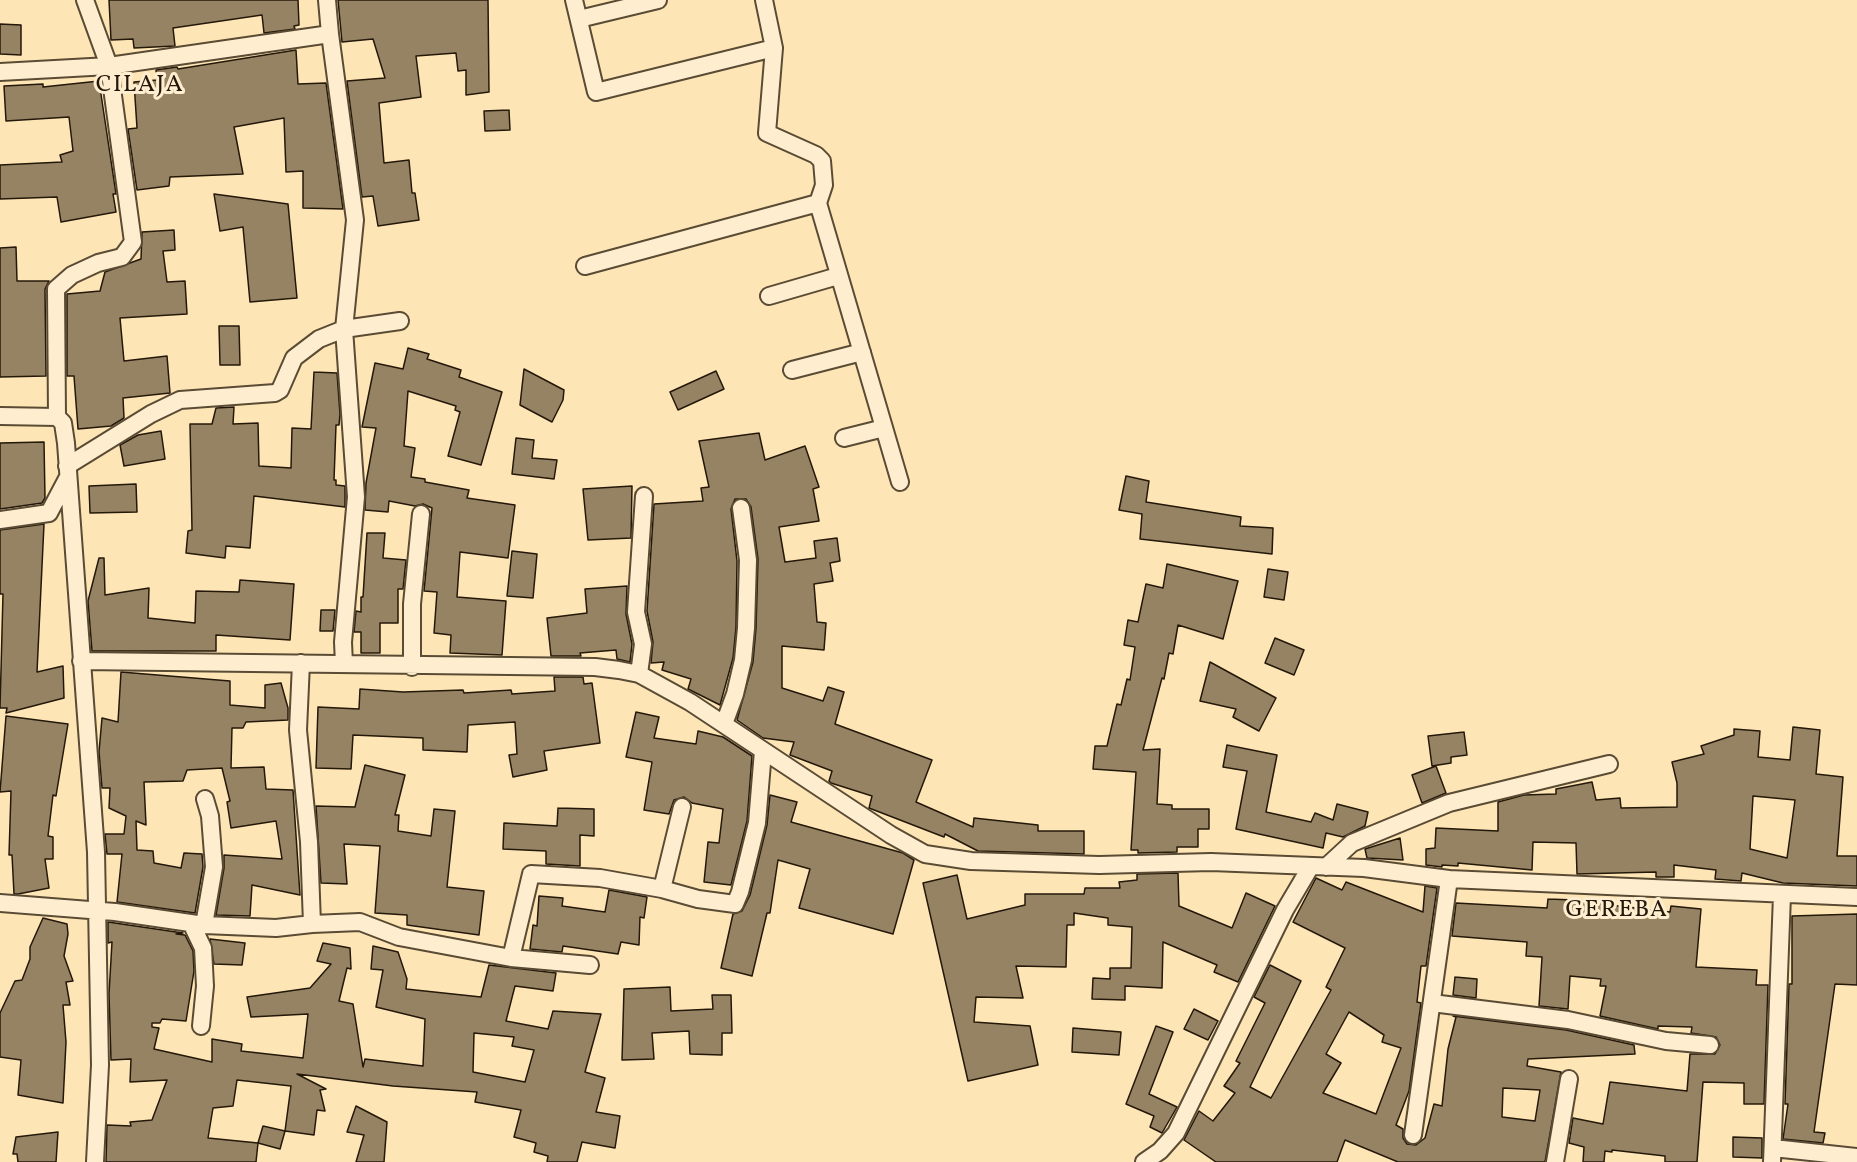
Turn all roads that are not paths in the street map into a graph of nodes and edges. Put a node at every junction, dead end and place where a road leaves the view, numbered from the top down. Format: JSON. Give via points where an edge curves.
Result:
{"nodes":[{"id":1,"x":85,"y":0,"type":"edge"},
{"id":2,"x":327,"y":0,"type":"edge"},
{"id":3,"x":574,"y":0,"type":"edge"},
{"id":4,"x":658,"y":0,"type":"edge"},
{"id":5,"x":764,"y":0,"type":"edge"},
{"id":6,"x":579,"y":19,"type":"junction"},
{"id":7,"x":330,"y":34,"type":"junction"},
{"id":8,"x":774,"y":48,"type":"junction"},
{"id":9,"x":109,"y":66,"type":"junction"},
{"id":10,"x":0,"y":72,"type":"edge"},
{"id":11,"x":818,"y":203,"type":"junction"},
{"id":12,"x":585,"y":266,"type":"dead end"},
{"id":13,"x":838,"y":276,"type":"junction"},
{"id":14,"x":769,"y":296,"type":"dead end"},
{"id":15,"x":399,"y":321,"type":"dead end"},
{"id":16,"x":344,"y":329,"type":"junction"},
{"id":17,"x":862,"y":352,"type":"junction"},
{"id":18,"x":792,"y":370,"type":"dead end"},
{"id":19,"x":0,"y":416,"type":"edge"},
{"id":20,"x":57,"y":417,"type":"junction"},
{"id":21,"x":884,"y":428,"type":"junction"},
{"id":22,"x":844,"y":438,"type":"dead end"},
{"id":23,"x":68,"y":471,"type":"junction"},
{"id":24,"x":900,"y":482,"type":"dead end"},
{"id":25,"x":644,"y":496,"type":"dead end"},
{"id":26,"x":741,"y":508,"type":"dead end"},
{"id":27,"x":421,"y":514,"type":"dead end"},
{"id":28,"x":0,"y":520,"type":"edge"},
{"id":29,"x":81,"y":661,"type":"junction"},
{"id":30,"x":301,"y":663,"type":"junction"},
{"id":31,"x":344,"y":664,"type":"junction"},
{"id":32,"x":412,"y":667,"type":"junction"},
{"id":33,"x":639,"y":675,"type":"junction"},
{"id":34,"x":724,"y":724,"type":"junction"},
{"id":35,"x":763,"y":751,"type":"junction"},
{"id":36,"x":1609,"y":764,"type":"dead end"},
{"id":37,"x":205,"y":799,"type":"dead end"},
{"id":38,"x":682,"y":807,"type":"dead end"},
{"id":39,"x":1318,"y":866,"type":"junction"},
{"id":40,"x":1449,"y":879,"type":"junction"},
{"id":41,"x":662,"y":889,"type":"junction"},
{"id":42,"x":1782,"y":895,"type":"junction"},
{"id":43,"x":1857,"y":897,"type":"edge"},
{"id":44,"x":0,"y":903,"type":"edge"},
{"id":45,"x":97,"y":912,"type":"junction"},
{"id":46,"x":312,"y":924,"type":"junction"},
{"id":47,"x":198,"y":925,"type":"junction"},
{"id":48,"x":511,"y":958,"type":"junction"},
{"id":49,"x":590,"y":965,"type":"dead end"},
{"id":50,"x":1432,"y":1003,"type":"junction"},
{"id":51,"x":201,"y":1026,"type":"dead end"},
{"id":52,"x":1710,"y":1045,"type":"dead end"},
{"id":53,"x":1569,"y":1079,"type":"dead end"},
{"id":54,"x":1413,"y":1135,"type":"dead end"},
{"id":55,"x":1772,"y":1155,"type":"edge"},
{"id":56,"x":1857,"y":1157,"type":"edge"},
{"id":57,"x":95,"y":1162,"type":"edge"},
{"id":58,"x":1144,"y":1162,"type":"edge"},
{"id":59,"x":1555,"y":1162,"type":"edge"}],
"edges":[{"from":1,"to":9,"type":"street"},
{"from":2,"to":7,"type":"street"},
{"from":3,"to":6,"type":"street"},
{"from":4,"to":6,"type":"street"},
{"from":5,"to":8,"type":"street"},
{"from":6,"to":8,"type":"street","via":[[596,92]]},
{"from":7,"to":9,"type":"street"},
{"from":7,"to":16,"type":"street","via":[[356,220]]},
{"from":8,"to":11,"type":"street","via":[[767,133],[822,161],[824,185]]},
{"from":9,"to":10,"type":"street"},
{"from":9,"to":20,"type":"street","via":[[133,242],[122,257],[72,275],[56,289]]},
{"from":11,"to":12,"type":"street"},
{"from":11,"to":13,"type":"street"},
{"from":13,"to":14,"type":"street"},
{"from":13,"to":17,"type":"street"},
{"from":15,"to":16,"type":"street"},
{"from":16,"to":23,"type":"street","via":[[319,339],[294,358],[280,390],[262,395],[180,400],[152,414]]},
{"from":16,"to":31,"type":"street","via":[[356,497]]},
{"from":17,"to":18,"type":"street"},
{"from":17,"to":21,"type":"street"},
{"from":19,"to":20,"type":"street"},
{"from":20,"to":23,"type":"street","via":[[63,423]]},
{"from":21,"to":22,"type":"street"},
{"from":21,"to":24,"type":"street"},
{"from":23,"to":28,"type":"street","via":[[49,513]]},
{"from":23,"to":29,"type":"street"},
{"from":25,"to":33,"type":"street","via":[[636,612],[643,644]]},
{"from":26,"to":34,"type":"street","via":[[748,560],[746,628],[743,660]]},
{"from":27,"to":32,"type":"street","via":[[412,604]]},
{"from":29,"to":30,"type":"street"},
{"from":29,"to":45,"type":"street"},
{"from":30,"to":31,"type":"street"},
{"from":30,"to":46,"type":"street","via":[[298,730]]},
{"from":31,"to":32,"type":"street"},
{"from":32,"to":33,"type":"street","via":[[595,667]]},
{"from":33,"to":34,"type":"street"},
{"from":34,"to":35,"type":"street"},
{"from":35,"to":39,"type":"street","via":[[891,836],[925,854],[971,861],[1099,866],[1211,862]]},
{"from":35,"to":41,"type":"street","via":[[757,823],[735,904]]},
{"from":36,"to":39,"type":"street","via":[[1449,803],[1352,843]]},
{"from":37,"to":47,"type":"street","via":[[214,867]]},
{"from":38,"to":41,"type":"street"},
{"from":39,"to":40,"type":"street"},
{"from":39,"to":58,"type":"street","via":[[1285,910],[1176,1133]]},
{"from":40,"to":42,"type":"street"},
{"from":40,"to":50,"type":"street"},
{"from":41,"to":48,"type":"street","via":[[600,878],[531,874]]},
{"from":42,"to":43,"type":"street"},
{"from":42,"to":55,"type":"street"},
{"from":44,"to":45,"type":"street"},
{"from":45,"to":47,"type":"street"},
{"from":45,"to":57,"type":"street","via":[[100,1065]]},
{"from":46,"to":47,"type":"street","via":[[276,928]]},
{"from":46,"to":48,"type":"street","via":[[360,922],[399,937]]},
{"from":47,"to":51,"type":"street","via":[[205,986]]},
{"from":48,"to":49,"type":"street"},
{"from":50,"to":52,"type":"street","via":[[1568,1020],[1666,1041]]},
{"from":50,"to":54,"type":"street"},
{"from":53,"to":59,"type":"street"},
{"from":55,"to":56,"type":"street"}]}
